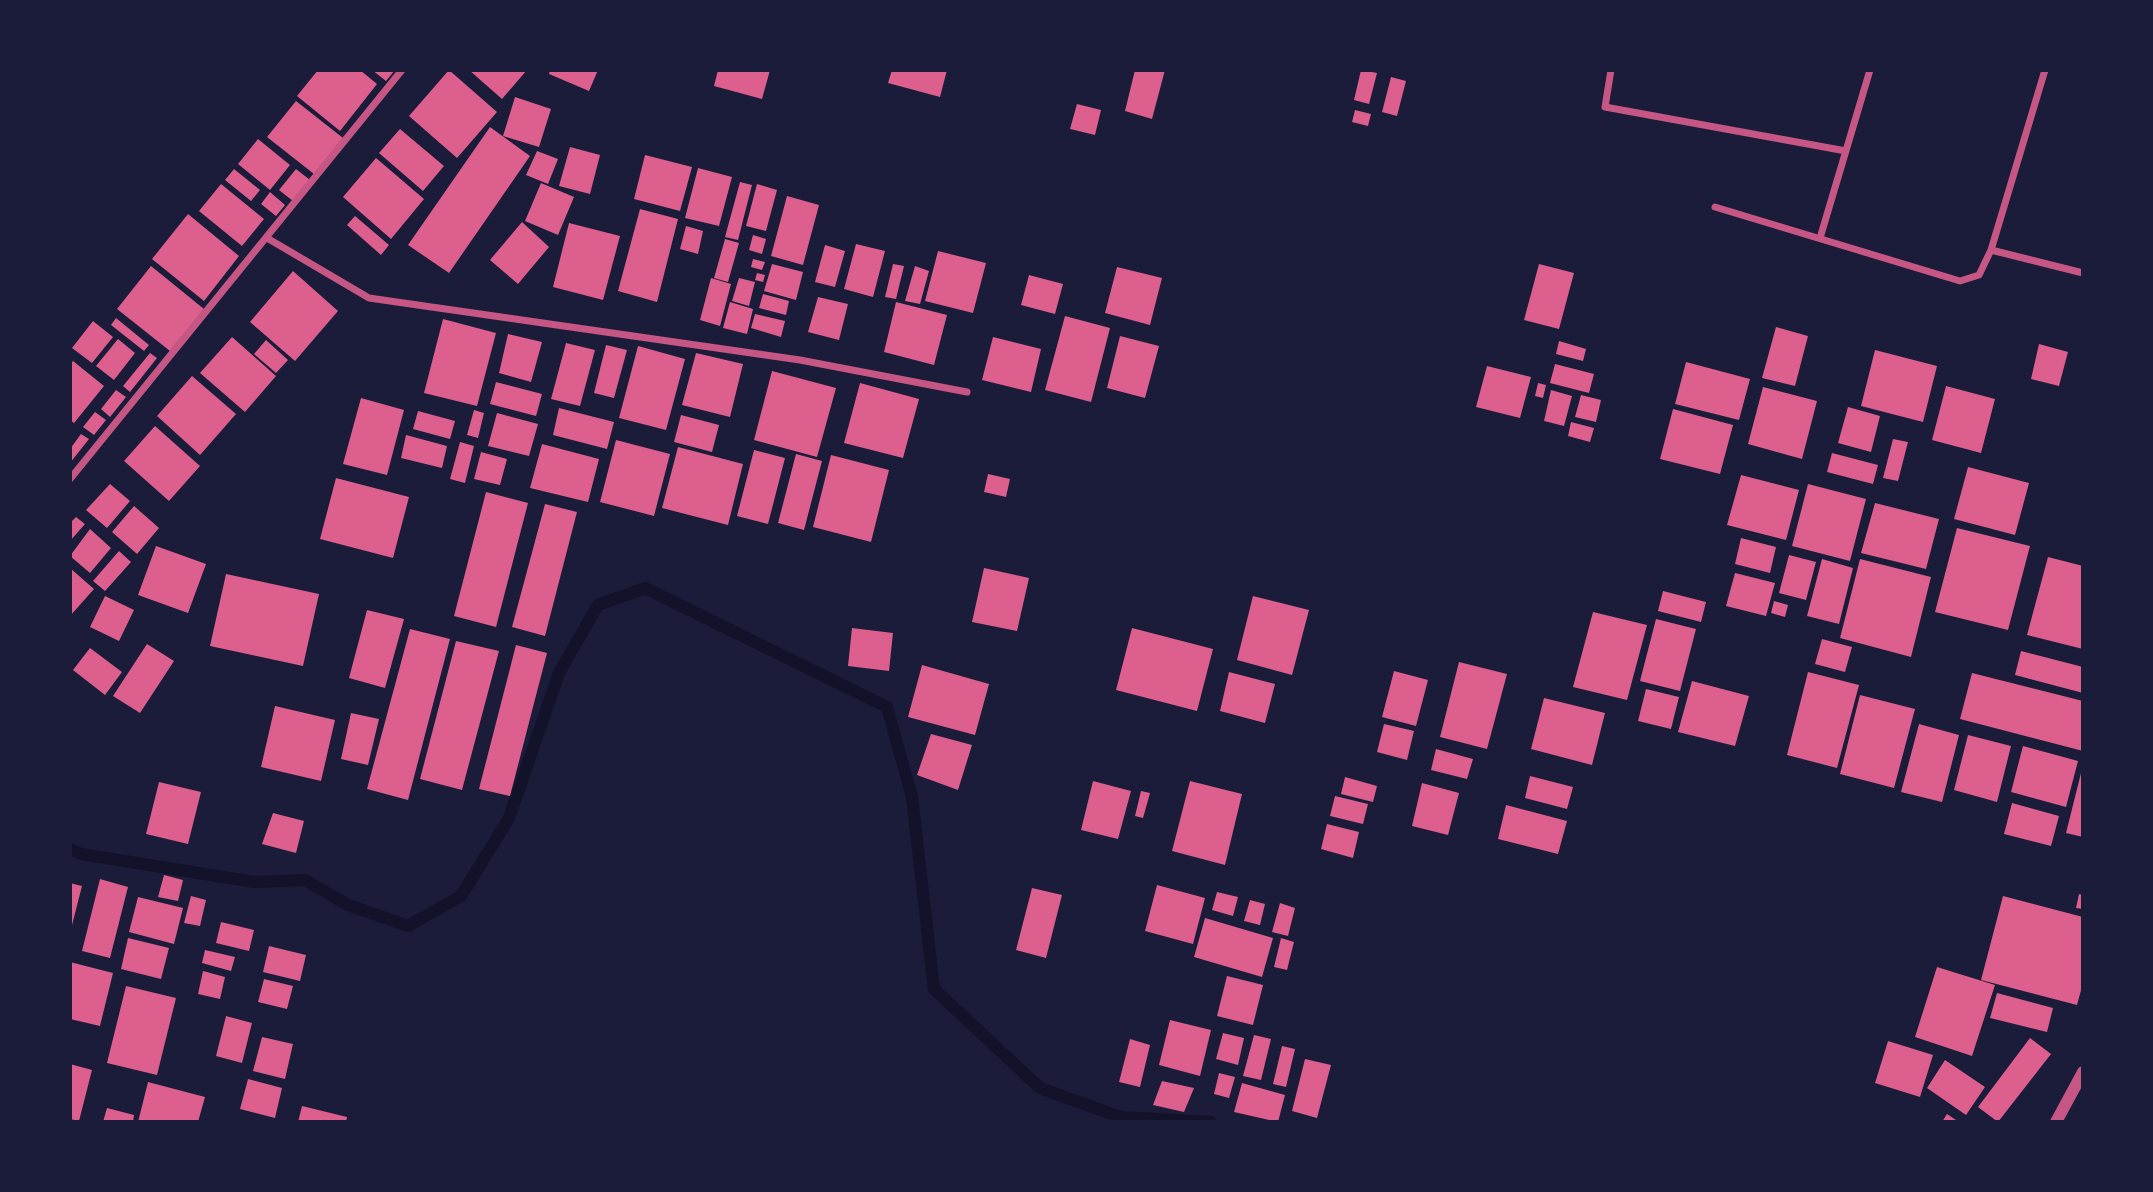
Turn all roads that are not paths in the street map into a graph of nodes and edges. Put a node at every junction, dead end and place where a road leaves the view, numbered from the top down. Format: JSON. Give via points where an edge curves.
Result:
{"nodes":[{"id":1,"x":402,"y":70,"type":"edge"},
{"id":2,"x":1611,"y":70,"type":"edge"},
{"id":3,"x":1870,"y":70,"type":"edge"},
{"id":4,"x":2045,"y":70,"type":"edge"},
{"id":5,"x":1846,"y":151,"type":"junction"},
{"id":6,"x":1715,"y":207,"type":"dead end"},
{"id":7,"x":267,"y":237,"type":"junction"},
{"id":8,"x":1820,"y":238,"type":"junction"},
{"id":9,"x":1991,"y":250,"type":"junction"},
{"id":10,"x":2083,"y":274,"type":"edge"},
{"id":11,"x":967,"y":392,"type":"dead end"},
{"id":12,"x":70,"y":479,"type":"edge"},
{"id":13,"x":2083,"y":1072,"type":"edge"},
{"id":14,"x":2056,"y":1122,"type":"edge"}],
"edges":[{"from":1,"to":7,"type":"street"},
{"from":2,"to":5,"type":"street","via":[[1605,107]]},
{"from":3,"to":5,"type":"street"},
{"from":4,"to":9,"type":"street"},
{"from":5,"to":8,"type":"street"},
{"from":6,"to":8,"type":"street"},
{"from":7,"to":11,"type":"street","via":[[369,298],[800,360]]},
{"from":7,"to":12,"type":"street"},
{"from":8,"to":9,"type":"street","via":[[1960,281],[1979,275]]},
{"from":9,"to":10,"type":"street"},
{"from":13,"to":14,"type":"street"}]}
